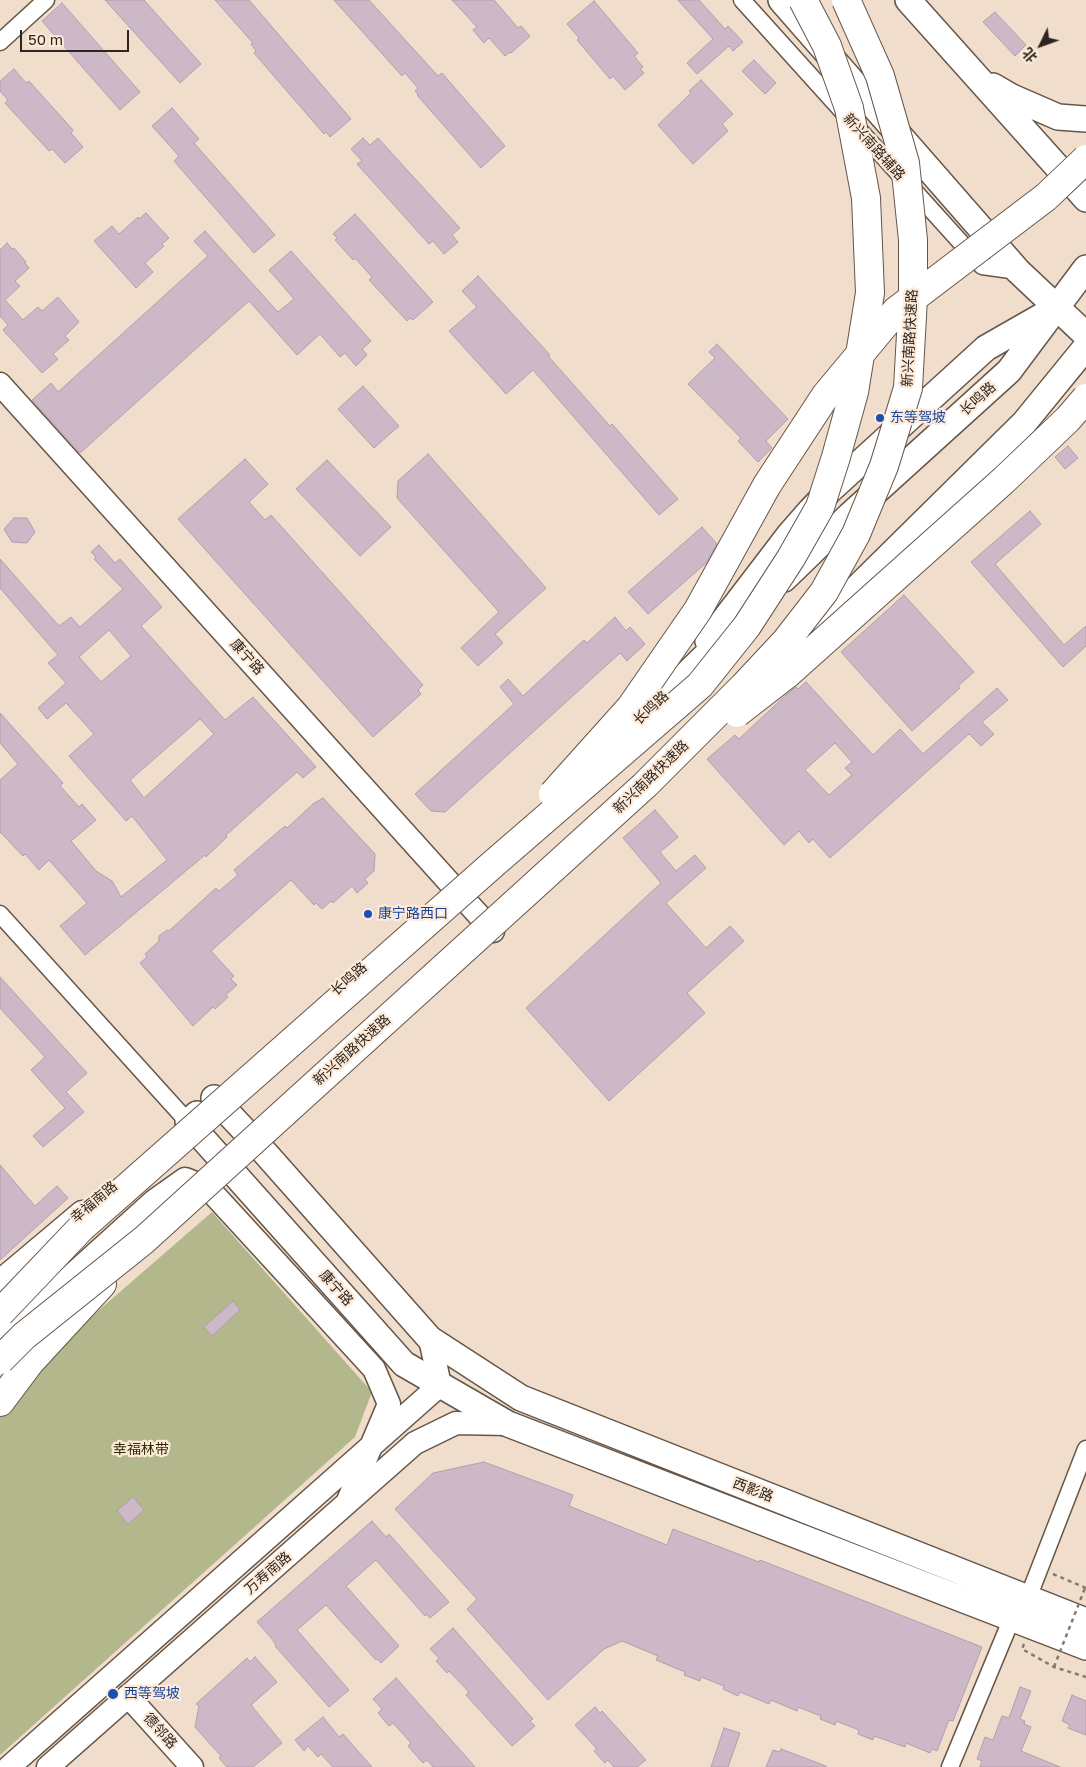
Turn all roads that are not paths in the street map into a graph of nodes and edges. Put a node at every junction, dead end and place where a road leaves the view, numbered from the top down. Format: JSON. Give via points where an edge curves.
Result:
{"nodes":[{"id":1,"x":46,"y":0,"type":"edge"},
{"id":2,"x":742,"y":0,"type":"edge"},
{"id":3,"x":781,"y":0,"type":"edge"},
{"id":4,"x":803,"y":0,"type":"edge"},
{"id":5,"x":846,"y":0,"type":"edge"},
{"id":6,"x":908,"y":0,"type":"edge"},
{"id":7,"x":0,"y":42,"type":"edge"},
{"id":8,"x":972,"y":72,"type":"junction"},
{"id":9,"x":1086,"y":119,"type":"edge"},
{"id":10,"x":1086,"y":159,"type":"edge"},
{"id":11,"x":1086,"y":199,"type":"edge"},
{"id":12,"x":1086,"y":268,"type":"edge"},
{"id":13,"x":1018,"y":271,"type":"junction"},
{"id":14,"x":1057,"y":307,"type":"junction"},
{"id":15,"x":1086,"y":335,"type":"edge"},
{"id":16,"x":1086,"y":347,"type":"edge"},
{"id":17,"x":0,"y":384,"type":"edge"},
{"id":18,"x":1086,"y":398,"type":"edge"},
{"id":19,"x":670,"y":690,"type":"junction"},
{"id":20,"x":645,"y":785,"type":"junction"},
{"id":21,"x":492,"y":865,"type":"junction"},
{"id":22,"x":454,"y":887,"type":"junction"},
{"id":23,"x":0,"y":914,"type":"edge"},
{"id":24,"x":493,"y":931,"type":"junction"},
{"id":25,"x":214,"y":1098,"type":"junction"},
{"id":26,"x":188,"y":1122,"type":"junction"},
{"id":27,"x":259,"y":1146,"type":"junction"},
{"id":28,"x":232,"y":1170,"type":"junction"},
{"id":29,"x":154,"y":1201,"type":"junction"},
{"id":30,"x":82,"y":1228,"type":"junction"},
{"id":31,"x":144,"y":1240,"type":"junction"},
{"id":32,"x":0,"y":1281,"type":"edge"},
{"id":33,"x":0,"y":1300,"type":"edge"},
{"id":34,"x":0,"y":1313,"type":"edge"},
{"id":35,"x":430,"y":1339,"type":"junction"},
{"id":36,"x":0,"y":1340,"type":"edge"},
{"id":37,"x":0,"y":1360,"type":"edge"},
{"id":38,"x":440,"y":1385,"type":"junction"},
{"id":39,"x":0,"y":1402,"type":"edge"},
{"id":40,"x":508,"y":1424,"type":"junction"},
{"id":41,"x":370,"y":1448,"type":"junction"},
{"id":42,"x":1086,"y":1449,"type":"edge"},
{"id":43,"x":347,"y":1503,"type":"junction"},
{"id":44,"x":1028,"y":1598,"type":"junction"},
{"id":45,"x":1012,"y":1618,"type":"junction"},
{"id":46,"x":1086,"y":1621,"type":"edge"},
{"id":47,"x":1086,"y":1647,"type":"edge"},
{"id":48,"x":128,"y":1696,"type":"junction"},
{"id":49,"x":9,"y":1767,"type":"edge"},
{"id":50,"x":48,"y":1767,"type":"edge"},
{"id":51,"x":192,"y":1767,"type":"edge"},
{"id":52,"x":950,"y":1767,"type":"edge"}],
"edges":[{"from":1,"to":7,"type":"street"},
{"from":2,"to":13,"type":"street","name":"新兴南路辅路","via":[[982,266]]},
{"from":3,"to":13,"type":"main road"},
{"from":4,"to":21,"type":"highway","bridge":true,"via":[[827,46],[849,108],[866,198],[870,293],[854,392],[820,507],[747,626],[700,685]]},
{"from":5,"to":20,"type":"highway","name":"新兴南路快速路","bridge":true,"via":[[880,76],[905,163],[913,240],[914,298],[908,388],[884,466],[856,534],[824,592],[786,641]]},
{"from":6,"to":8,"type":"main road"},
{"from":8,"to":9,"type":"main road","via":[[1012,97],[1058,117]]},
{"from":8,"to":11,"type":"main road"},
{"from":10,"to":21,"type":"highway","bridge":true,"via":[[1046,197],[896,310],[826,395],[767,485],[698,610],[630,707]]},
{"from":12,"to":14,"type":"main road","name":"长鸣路"},
{"from":13,"to":14,"type":"main road"},
{"from":14,"to":15,"type":"main road"},
{"from":14,"to":19,"type":"main road","name":"长鸣路","via":[[1009,371],[850,515]]},
{"from":14,"to":19,"type":"main road","via":[[986,348],[810,511]]},
{"from":16,"to":24,"type":"main road","via":[[1024,423],[745,699]]},
{"from":17,"to":22,"type":"main road","name":"康宁路"},
{"from":18,"to":20,"type":"highway","bridge":true,"via":[[1004,480],[786,675]]},
{"from":19,"to":22,"type":"main road","name":"长鸣路"},
{"from":20,"to":31,"type":"highway","name":"新兴南路快速路","bridge":true},
{"from":21,"to":30,"type":"highway","bridge":true},
{"from":22,"to":24,"type":"main road","name":"康宁路"},
{"from":22,"to":25,"type":"main road","name":"长鸣路"},
{"from":23,"to":26,"type":"street"},
{"from":24,"to":27,"type":"main road"},
{"from":25,"to":26,"type":"main road","name":"长鸣路"},
{"from":25,"to":27,"type":"main road","name":"西影路"},
{"from":26,"to":28,"type":"main road","name":"康宁路"},
{"from":26,"to":29,"type":"main road"},
{"from":26,"to":32,"type":"main road","name":"幸福南路"},
{"from":27,"to":28,"type":"main road"},
{"from":27,"to":35,"type":"main road","name":"西影路"},
{"from":28,"to":38,"type":"main road","name":"康宁路","via":[[404,1364]]},
{"from":29,"to":36,"type":"main road"},
{"from":29,"to":41,"type":"main road","via":[[185,1179],[208,1188],[374,1369],[389,1404]]},
{"from":30,"to":33,"type":"main road","bridge":true},
{"from":30,"to":34,"type":"highway","bridge":true},
{"from":31,"to":37,"type":"highway","name":"新兴南路快速路","bridge":true,"via":[[24,1336]]},
{"from":31,"to":39,"type":"highway","bridge":true,"via":[[30,1362]]},
{"from":35,"to":38,"type":"main road"},
{"from":35,"to":44,"type":"main road","name":"西影路","via":[[521,1398]]},
{"from":38,"to":40,"type":"main road","name":"康宁路"},
{"from":38,"to":41,"type":"main road"},
{"from":40,"to":43,"type":"main road","name":"万寿南路","via":[[456,1423],[415,1443]]},
{"from":40,"to":45,"type":"main road","name":"西影路"},
{"from":41,"to":43,"type":"main road"},
{"from":41,"to":49,"type":"main road"},
{"from":42,"to":44,"type":"street"},
{"from":43,"to":48,"type":"main road","name":"万寿南路"},
{"from":44,"to":46,"type":"main road","name":"西影路"},
{"from":45,"to":47,"type":"main road","name":"西影路"},
{"from":45,"to":52,"type":"street"},
{"from":48,"to":50,"type":"main road","name":"万寿南路"},
{"from":48,"to":51,"type":"main road","name":"德邻路"}]}
